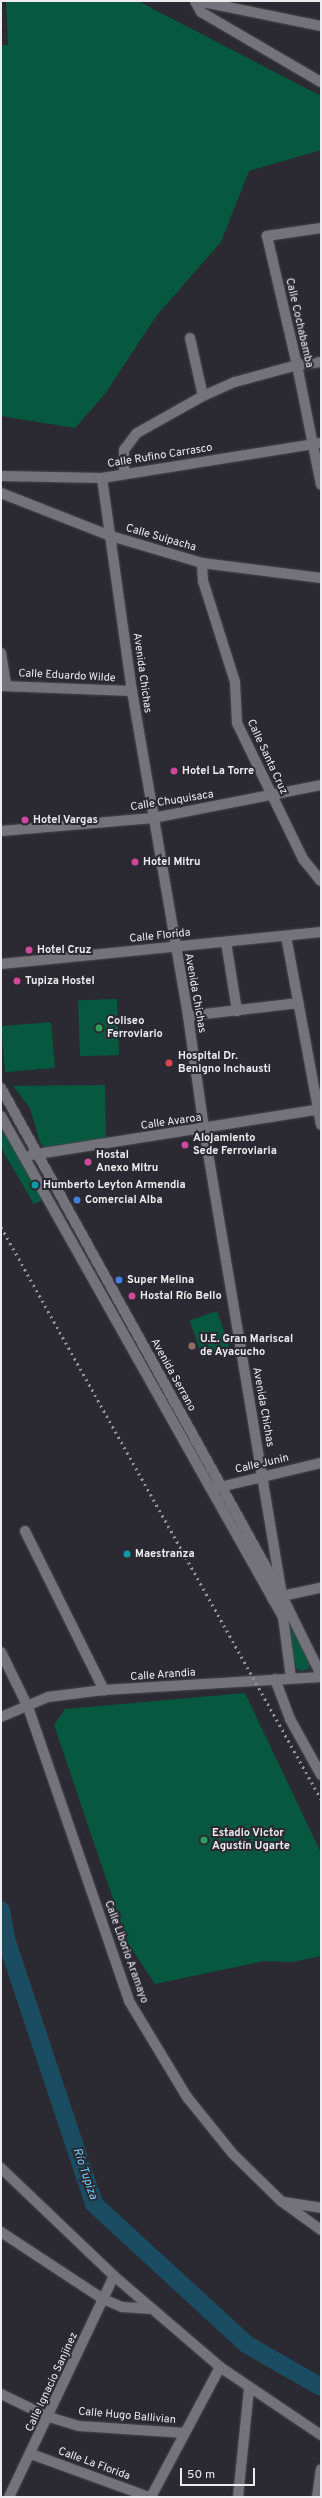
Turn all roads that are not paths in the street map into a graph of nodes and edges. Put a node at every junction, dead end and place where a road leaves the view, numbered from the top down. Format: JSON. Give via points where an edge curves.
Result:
{"nodes":[{"id":1,"x":195,"y":1,"type":"edge"},
{"id":2,"x":198,"y":1,"type":"edge"},
{"id":3,"x":321,"y":26,"type":"edge"},
{"id":4,"x":321,"y":82,"type":"edge"},
{"id":5,"x":321,"y":228,"type":"edge"},
{"id":6,"x":190,"y":338,"type":"dead end"},
{"id":7,"x":321,"y":362,"type":"edge"},
{"id":8,"x":297,"y":365,"type":"junction"},
{"id":9,"x":203,"y":396,"type":"junction"},
{"id":10,"x":317,"y":443,"type":"edge"},
{"id":11,"x":124,"y":474,"type":"junction"},
{"id":12,"x":1,"y":476,"type":"edge"},
{"id":13,"x":102,"y":478,"type":"junction"},
{"id":14,"x":321,"y":485,"type":"edge"},
{"id":15,"x":1,"y":493,"type":"edge"},
{"id":16,"x":111,"y":536,"type":"junction"},
{"id":17,"x":202,"y":563,"type":"junction"},
{"id":18,"x":321,"y":578,"type":"edge"},
{"id":19,"x":1,"y":653,"type":"edge"},
{"id":20,"x":4,"y":685,"type":"edge"},
{"id":21,"x":132,"y":691,"type":"junction"},
{"id":22,"x":321,"y":785,"type":"edge"},
{"id":23,"x":272,"y":795,"type":"junction"},
{"id":24,"x":153,"y":818,"type":"junction"},
{"id":25,"x":1,"y":831,"type":"edge"},
{"id":26,"x":321,"y":881,"type":"edge"},
{"id":27,"x":321,"y":932,"type":"edge"},
{"id":28,"x":286,"y":936,"type":"junction"},
{"id":29,"x":226,"y":942,"type":"junction"},
{"id":30,"x":175,"y":947,"type":"junction"},
{"id":31,"x":1,"y":964,"type":"edge"},
{"id":32,"x":298,"y":1003,"type":"junction"},
{"id":33,"x":237,"y":1011,"type":"junction"},
{"id":34,"x":188,"y":1016,"type":"junction"},
{"id":35,"x":1,"y":1088,"type":"edge"},
{"id":36,"x":319,"y":1109,"type":"edge"},
{"id":37,"x":1,"y":1116,"type":"edge"},
{"id":38,"x":321,"y":1125,"type":"edge"},
{"id":39,"x":204,"y":1129,"type":"junction"},
{"id":40,"x":37,"y":1154,"type":"junction"},
{"id":41,"x":25,"y":1156,"type":"junction"},
{"id":42,"x":321,"y":1463,"type":"edge"},
{"id":43,"x":262,"y":1476,"type":"junction"},
{"id":44,"x":221,"y":1487,"type":"junction"},
{"id":45,"x":210,"y":1490,"type":"junction"},
{"id":46,"x":25,"y":1531,"type":"dead end"},
{"id":47,"x":321,"y":1588,"type":"edge"},
{"id":48,"x":278,"y":1598,"type":"junction"},
{"id":49,"x":1,"y":1652,"type":"edge"},
{"id":50,"x":321,"y":1676,"type":"edge"},
{"id":51,"x":290,"y":1678,"type":"junction"},
{"id":52,"x":275,"y":1679,"type":"junction"},
{"id":53,"x":104,"y":1690,"type":"junction"},
{"id":54,"x":28,"y":1707,"type":"junction"},
{"id":55,"x":6,"y":1716,"type":"edge"},
{"id":56,"x":321,"y":1775,"type":"edge"},
{"id":57,"x":1,"y":2168,"type":"edge"},
{"id":58,"x":281,"y":2201,"type":"junction"},
{"id":59,"x":321,"y":2208,"type":"edge"},
{"id":60,"x":321,"y":2230,"type":"edge"},
{"id":61,"x":1,"y":2232,"type":"edge"},
{"id":62,"x":114,"y":2276,"type":"junction"},
{"id":63,"x":103,"y":2299,"type":"junction"},
{"id":64,"x":152,"y":2309,"type":"junction"},
{"id":65,"x":220,"y":2367,"type":"junction"},
{"id":66,"x":250,"y":2389,"type":"junction"},
{"id":67,"x":1,"y":2394,"type":"edge"},
{"id":68,"x":49,"y":2417,"type":"junction"},
{"id":69,"x":185,"y":2432,"type":"junction"},
{"id":70,"x":321,"y":2435,"type":"edge"},
{"id":71,"x":31,"y":2454,"type":"junction"},
{"id":72,"x":321,"y":2469,"type":"edge"},
{"id":73,"x":9,"y":2497,"type":"edge"},
{"id":74,"x":150,"y":2497,"type":"edge"},
{"id":75,"x":238,"y":2497,"type":"edge"},
{"id":76,"x":317,"y":2497,"type":"edge"}],
"edges":[{"from":1,"to":4,"type":"street","via":[[201,12]]},
{"from":2,"to":3,"type":"street"},
{"from":5,"to":8,"type":"street","name":"Calle Cochabamba","via":[[267,236]]},
{"from":6,"to":9,"type":"street"},
{"from":7,"to":8,"type":"street"},
{"from":8,"to":9,"type":"street","via":[[235,382]]},
{"from":8,"to":10,"type":"street","name":"Calle Cochabamba"},
{"from":9,"to":11,"type":"street","via":[[137,433],[124,450]]},
{"from":10,"to":11,"type":"street","name":"Calle Rufino Carrasco"},
{"from":10,"to":14,"type":"street","name":"Calle Cochabamba"},
{"from":11,"to":13,"type":"street","name":"Calle Rufino Carrasco"},
{"from":12,"to":13,"type":"street","name":"Calle Rufino Carrasco"},
{"from":13,"to":16,"type":"street","name":"Avenida Chichas"},
{"from":15,"to":16,"type":"street","name":"Calle Suipacha"},
{"from":16,"to":17,"type":"street","name":"Calle Suipacha"},
{"from":16,"to":21,"type":"street","name":"Avenida Chichas"},
{"from":17,"to":18,"type":"street","name":"Calle Suipacha"},
{"from":17,"to":23,"type":"street","name":"Calle Santa Cruz","via":[[204,581],[235,682],[237,723]]},
{"from":19,"to":20,"type":"street"},
{"from":20,"to":21,"type":"street","name":"Calle Eduardo Wilde"},
{"from":21,"to":24,"type":"street","name":"Avenida Chichas"},
{"from":22,"to":23,"type":"street","name":"Calle Chuquisaca"},
{"from":23,"to":24,"type":"street","name":"Calle Chuquisaca"},
{"from":23,"to":26,"type":"street","name":"Calle Santa Cruz","via":[[303,859]]},
{"from":24,"to":25,"type":"street","name":"Calle Chuquisaca"},
{"from":24,"to":30,"type":"street","name":"Avenida Chichas"},
{"from":27,"to":28,"type":"street","name":"Calle Florida"},
{"from":28,"to":29,"type":"street","name":"Calle Florida"},
{"from":28,"to":32,"type":"street"},
{"from":29,"to":30,"type":"street","name":"Calle Florida"},
{"from":29,"to":33,"type":"street"},
{"from":30,"to":31,"type":"street","name":"Calle Florida"},
{"from":30,"to":34,"type":"street","name":"Avenida Chichas"},
{"from":32,"to":33,"type":"street"},
{"from":32,"to":36,"type":"street"},
{"from":33,"to":34,"type":"street"},
{"from":34,"to":39,"type":"street","name":"Avenida Chichas"},
{"from":35,"to":40,"type":"street","name":"Avenida Serrano"},
{"from":36,"to":38,"type":"street"},
{"from":36,"to":39,"type":"street","name":"Calle Avaroa"},
{"from":37,"to":41,"type":"street","name":"Avenida Serrano"},
{"from":39,"to":40,"type":"street","name":"Calle Avaroa"},
{"from":39,"to":43,"type":"street","name":"Avenida Chichas"},
{"from":40,"to":41,"type":"street","name":"Calle Avaroa"},
{"from":40,"to":44,"type":"street","name":"Avenida Serrano"},
{"from":41,"to":45,"type":"street","name":"Avenida Serrano"},
{"from":42,"to":43,"type":"street","name":"Calle Junin"},
{"from":43,"to":44,"type":"street","name":"Calle Junin"},
{"from":43,"to":48,"type":"street","name":"Avenida Chichas"},
{"from":44,"to":45,"type":"street","name":"Calle Junin"},
{"from":44,"to":48,"type":"street","name":"Avenida Serrano"},
{"from":45,"to":48,"type":"street","name":"Avenida Serrano"},
{"from":46,"to":53,"type":"street"},
{"from":47,"to":48,"type":"street"},
{"from":48,"to":50,"type":"street","name":"Avenida Serrano"},
{"from":48,"to":51,"type":"street","name":"Avenida Serrano","via":[[283,1617]]},
{"from":49,"to":54,"type":"street","name":"Calle Liborio Aramayo"},
{"from":50,"to":51,"type":"street","name":"Calle Arandia"},
{"from":51,"to":52,"type":"street","name":"Calle Arandia"},
{"from":52,"to":53,"type":"street","name":"Calle Arandia"},
{"from":52,"to":56,"type":"street","via":[[290,1719]]},
{"from":53,"to":54,"type":"street","name":"Calle Arandia","via":[[48,1697]]},
{"from":54,"to":55,"type":"street","name":"Calle Arandia"},
{"from":54,"to":58,"type":"street","name":"Calle Liborio Aramayo","via":[[129,2001],[187,2097],[233,2154]]},
{"from":57,"to":62,"type":"street"},
{"from":58,"to":59,"type":"street"},
{"from":58,"to":60,"type":"street","name":"Calle Liborio Aramayo"},
{"from":61,"to":63,"type":"street"},
{"from":62,"to":63,"type":"street","name":"Calle Ignacio Sanjinez"},
{"from":62,"to":64,"type":"street"},
{"from":63,"to":64,"type":"street","via":[[122,2307]]},
{"from":63,"to":68,"type":"street","name":"Calle Ignacio Sanjinez"},
{"from":64,"to":65,"type":"street"},
{"from":65,"to":66,"type":"street"},
{"from":65,"to":69,"type":"street"},
{"from":66,"to":70,"type":"street"},
{"from":66,"to":75,"type":"street"},
{"from":67,"to":68,"type":"street","name":"Calle Hugo Ballivian"},
{"from":68,"to":69,"type":"street","name":"Calle Hugo Ballivian","via":[[79,2426]]},
{"from":68,"to":71,"type":"street","name":"Calle Ignacio Sanjinez"},
{"from":69,"to":74,"type":"street"},
{"from":71,"to":73,"type":"street","name":"Calle Ignacio Sanjinez"},
{"from":71,"to":74,"type":"street","name":"Calle La Florida"},
{"from":72,"to":76,"type":"street"}]}
